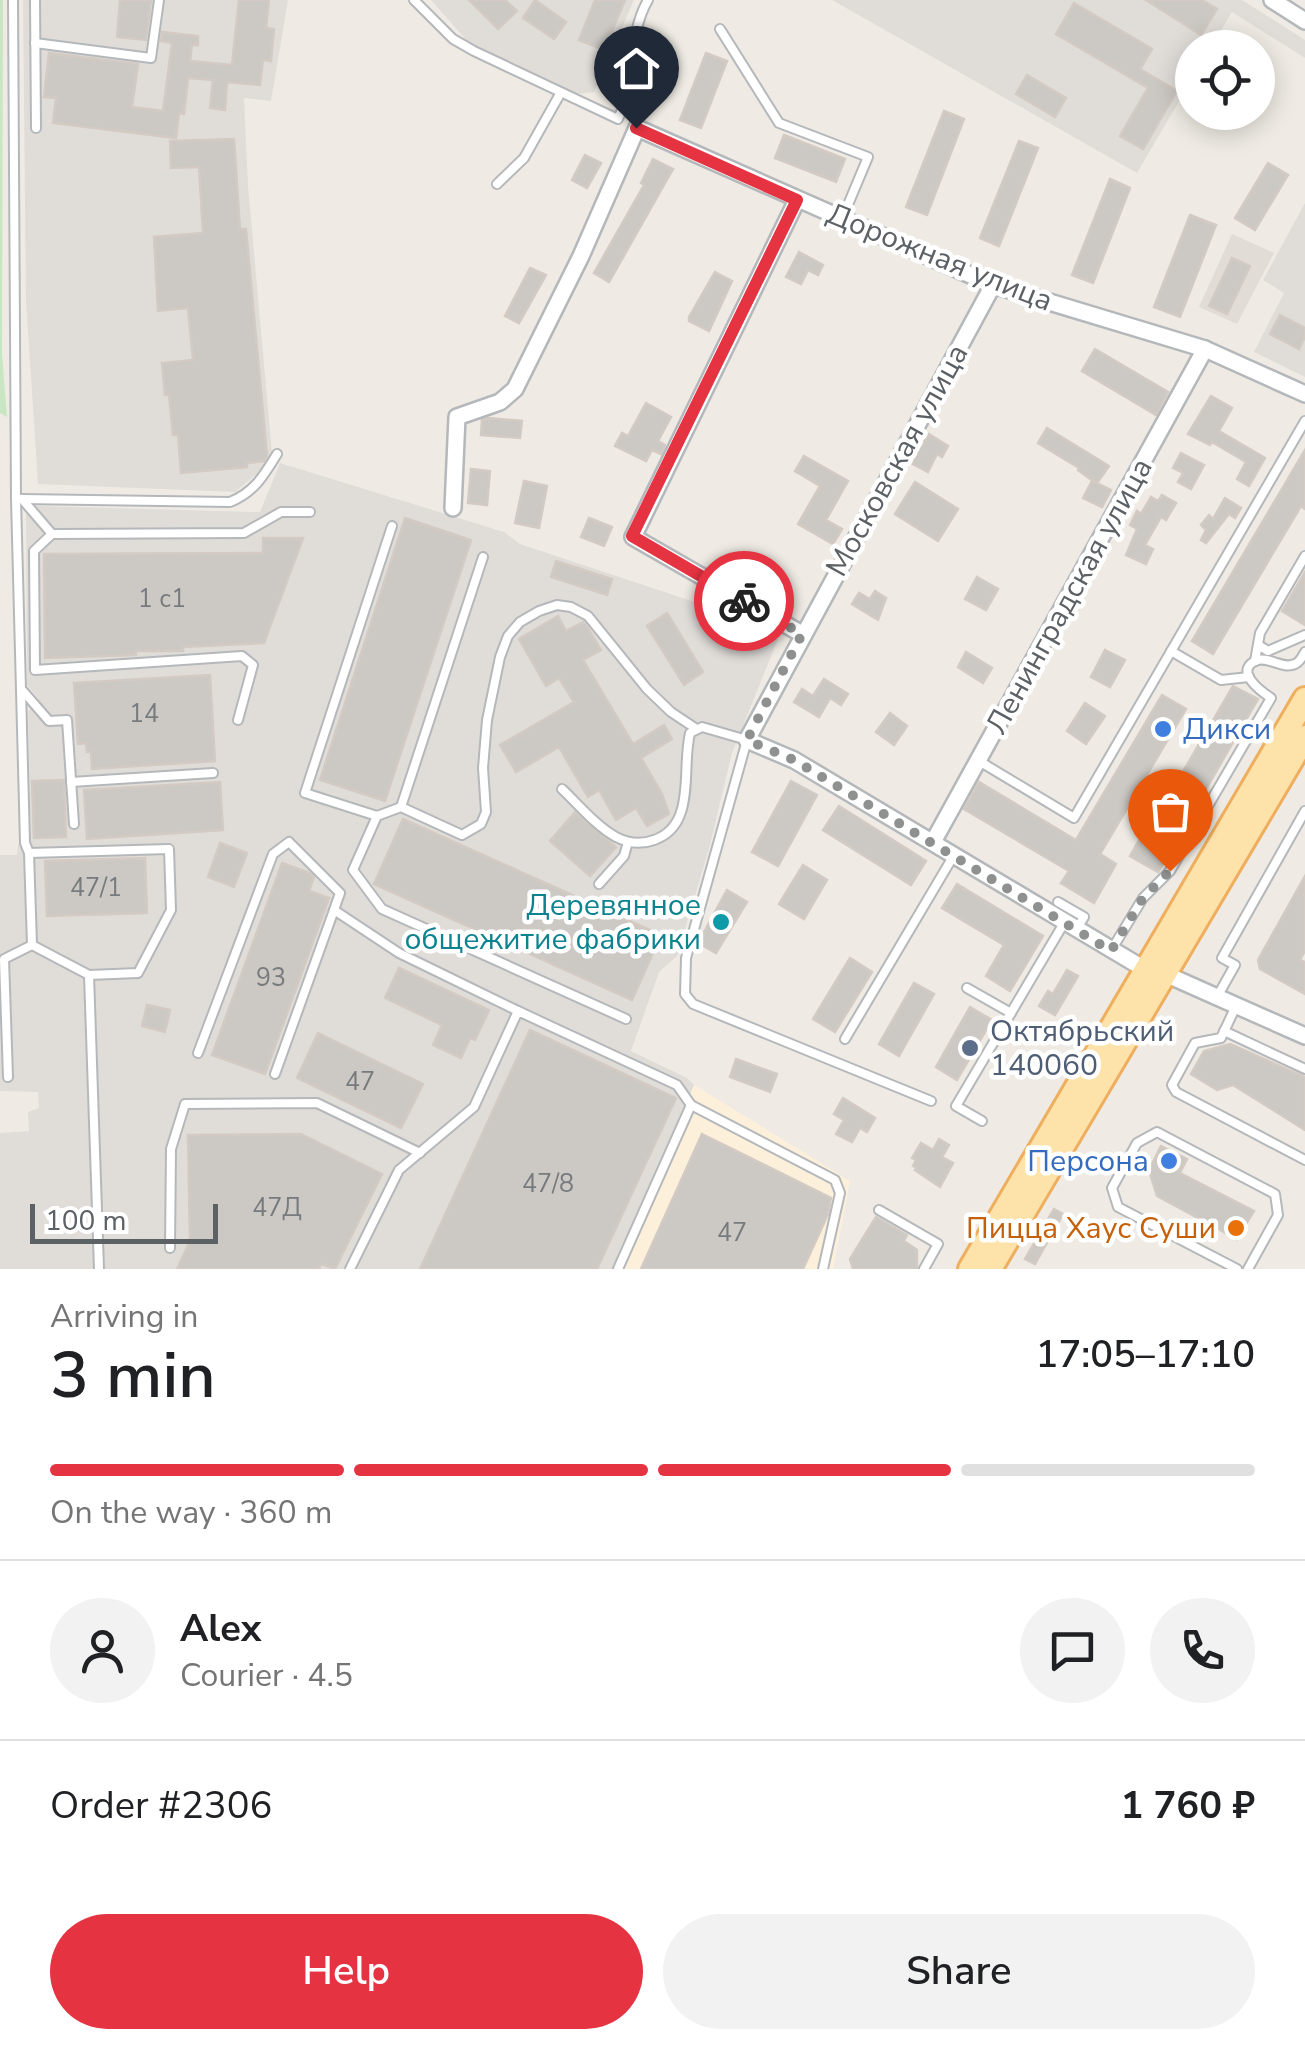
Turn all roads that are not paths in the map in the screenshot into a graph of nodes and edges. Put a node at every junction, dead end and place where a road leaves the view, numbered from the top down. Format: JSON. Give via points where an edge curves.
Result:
{"nodes":[{"id":1,"x":13,"y":0,"type":"edge"},
{"id":2,"x":35,"y":0,"type":"edge"},
{"id":3,"x":159,"y":0,"type":"edge"},
{"id":4,"x":414,"y":0,"type":"edge"},
{"id":5,"x":648,"y":0,"type":"edge"},
{"id":6,"x":1272,"y":0,"type":"edge"},
{"id":7,"x":1305,"y":21,"type":"edge"},
{"id":8,"x":720,"y":29,"type":"dead end"},
{"id":9,"x":36,"y":44,"type":"junction"},
{"id":10,"x":560,"y":94,"type":"junction"},
{"id":11,"x":36,"y":128,"type":"dead end"},
{"id":12,"x":497,"y":184,"type":"dead end"},
{"id":13,"x":797,"y":200,"type":"junction"},
{"id":14,"x":842,"y":219,"type":"junction"},
{"id":15,"x":993,"y":285,"type":"junction"},
{"id":16,"x":1205,"y":349,"type":"junction"},
{"id":17,"x":1305,"y":394,"type":"edge"},
{"id":18,"x":1305,"y":420,"type":"edge"},
{"id":19,"x":277,"y":454,"type":"dead end"},
{"id":20,"x":19,"y":499,"type":"junction"},
{"id":21,"x":453,"y":508,"type":"dead end"},
{"id":22,"x":310,"y":512,"type":"dead end"},
{"id":23,"x":392,"y":526,"type":"dead end"},
{"id":24,"x":52,"y":534,"type":"junction"},
{"id":25,"x":1305,"y":556,"type":"edge"},
{"id":26,"x":483,"y":557,"type":"dead end"},
{"id":27,"x":802,"y":634,"type":"junction"},
{"id":28,"x":1305,"y":636,"type":"edge"},
{"id":29,"x":1258,"y":645,"type":"junction"},
{"id":30,"x":1171,"y":651,"type":"junction"},
{"id":31,"x":1305,"y":652,"type":"edge"},
{"id":32,"x":1255,"y":662,"type":"junction"},
{"id":33,"x":1249,"y":677,"type":"junction"},
{"id":34,"x":22,"y":691,"type":"junction"},
{"id":35,"x":1305,"y":699,"type":"edge"},
{"id":36,"x":238,"y":720,"type":"dead end"},
{"id":37,"x":695,"y":728,"type":"junction"},
{"id":38,"x":1305,"y":736,"type":"edge"},
{"id":39,"x":747,"y":740,"type":"junction"},
{"id":40,"x":978,"y":760,"type":"junction"},
{"id":41,"x":212,"y":773,"type":"dead end"},
{"id":42,"x":71,"y":782,"type":"junction"},
{"id":43,"x":562,"y":790,"type":"dead end"},
{"id":44,"x":401,"y":808,"type":"junction"},
{"id":45,"x":1305,"y":811,"type":"edge"},
{"id":46,"x":377,"y":816,"type":"junction"},
{"id":47,"x":74,"y":824,"type":"dead end"},
{"id":48,"x":628,"y":842,"type":"junction"},
{"id":49,"x":932,"y":842,"type":"junction"},
{"id":50,"x":29,"y":854,"type":"junction"},
{"id":51,"x":954,"y":855,"type":"junction"},
{"id":52,"x":599,"y":884,"type":"dead end"},
{"id":53,"x":1058,"y":902,"type":"dead end"},
{"id":54,"x":334,"y":910,"type":"junction"},
{"id":55,"x":1070,"y":927,"type":"junction"},
{"id":56,"x":32,"y":945,"type":"junction"},
{"id":57,"x":1111,"y":951,"type":"junction"},
{"id":58,"x":1154,"y":972,"type":"junction"},
{"id":59,"x":89,"y":975,"type":"junction"},
{"id":60,"x":968,"y":988,"type":"dead end"},
{"id":61,"x":1217,"y":998,"type":"junction"},
{"id":62,"x":1236,"y":1006,"type":"junction"},
{"id":63,"x":518,"y":1011,"type":"junction"},
{"id":64,"x":1011,"y":1014,"type":"junction"},
{"id":65,"x":626,"y":1019,"type":"dead end"},
{"id":66,"x":1224,"y":1031,"type":"junction"},
{"id":67,"x":1305,"y":1036,"type":"edge"},
{"id":68,"x":845,"y":1039,"type":"dead end"},
{"id":69,"x":198,"y":1053,"type":"dead end"},
{"id":70,"x":1305,"y":1070,"type":"edge"},
{"id":71,"x":275,"y":1074,"type":"dead end"},
{"id":72,"x":8,"y":1078,"type":"dead end"},
{"id":73,"x":931,"y":1102,"type":"dead end"},
{"id":74,"x":691,"y":1105,"type":"junction"},
{"id":75,"x":982,"y":1121,"type":"dead end"},
{"id":76,"x":420,"y":1152,"type":"junction"},
{"id":77,"x":1305,"y":1160,"type":"edge"},
{"id":78,"x":879,"y":1210,"type":"dead end"},
{"id":79,"x":170,"y":1248,"type":"dead end"},
{"id":80,"x":100,"y":1269,"type":"edge"},
{"id":81,"x":350,"y":1269,"type":"edge"},
{"id":82,"x":618,"y":1269,"type":"edge"},
{"id":83,"x":823,"y":1269,"type":"edge"},
{"id":84,"x":924,"y":1269,"type":"edge"},
{"id":85,"x":970,"y":1269,"type":"edge"},
{"id":86,"x":990,"y":1269,"type":"edge"},
{"id":87,"x":1237,"y":1269,"type":"edge"},
{"id":88,"x":1248,"y":1269,"type":"edge"}],
"edges":[{"from":1,"to":20,"type":"lane"},
{"from":2,"to":9,"type":"lane"},
{"from":3,"to":9,"type":"lane","via":[[151,58]]},
{"from":4,"to":10,"type":"lane","via":[[453,39]]},
{"from":5,"to":10,"type":"lane","via":[[618,119]]},
{"from":6,"to":7,"type":"street"},
{"from":8,"to":14,"type":"lane","via":[[779,123],[868,157]]},
{"from":9,"to":11,"type":"lane"},
{"from":10,"to":12,"type":"lane","via":[[524,158]]},
{"from":13,"to":14,"type":"street","name":"Дорожная улица"},
{"from":13,"to":21,"type":"street","name":"Дорожная улица","via":[[636,128],[515,389],[500,402],[457,417]]},
{"from":13,"to":27,"type":"street","via":[[632,536]]},
{"from":14,"to":15,"type":"street","name":"Дорожная улица"},
{"from":15,"to":16,"type":"street","name":"Дорожная улица"},
{"from":15,"to":27,"type":"street","name":"Московская улица"},
{"from":16,"to":17,"type":"street","name":"Дорожная улица"},
{"from":16,"to":40,"type":"street","name":"Ленинградская улица"},
{"from":18,"to":30,"type":"lane"},
{"from":19,"to":20,"type":"lane","via":[[260,482],[230,502]]},
{"from":20,"to":24,"type":"lane"},
{"from":20,"to":34,"type":"lane"},
{"from":22,"to":24,"type":"lane","via":[[281,512],[244,534]]},
{"from":23,"to":46,"type":"lane","via":[[305,793]]},
{"from":24,"to":36,"type":"lane","via":[[34,551],[34,670],[242,656],[253,665]]},
{"from":25,"to":29,"type":"lane"},
{"from":26,"to":44,"type":"lane"},
{"from":27,"to":39,"type":"street","name":"Московская улица"},
{"from":28,"to":29,"type":"lane","via":[[1268,651]]},
{"from":29,"to":32,"type":"lane"},
{"from":30,"to":33,"type":"lane","via":[[1221,680]]},
{"from":30,"to":40,"type":"lane","via":[[1074,818]]},
{"from":31,"to":32,"type":"lane","via":[[1292,666]]},
{"from":32,"to":33,"type":"lane"},
{"from":33,"to":57,"type":"lane","via":[[1271,698],[1170,871],[1143,898]]},
{"from":34,"to":42,"type":"lane","via":[[48,722],[67,720]]},
{"from":34,"to":50,"type":"lane"},
{"from":35,"to":58,"type":"main road"},
{"from":37,"to":39,"type":"lane"},
{"from":37,"to":44,"type":"lane","via":[[646,688],[588,616],[558,605],[520,622],[500,657],[486,720],[481,824],[462,835]]},
{"from":37,"to":48,"type":"lane","via":[[674,826],[650,842]]},
{"from":38,"to":58,"type":"main road"},
{"from":39,"to":49,"type":"street","via":[[794,760]]},
{"from":39,"to":73,"type":"lane","via":[[686,994],[693,1004]]},
{"from":40,"to":49,"type":"street","name":"Ленинградская улица"},
{"from":41,"to":42,"type":"lane"},
{"from":42,"to":47,"type":"lane"},
{"from":43,"to":48,"type":"lane"},
{"from":44,"to":46,"type":"lane"},
{"from":45,"to":61,"type":"lane","via":[[1222,958],[1236,965]]},
{"from":46,"to":65,"type":"lane","via":[[353,870],[382,908]]},
{"from":48,"to":52,"type":"lane"},
{"from":49,"to":51,"type":"street"},
{"from":50,"to":56,"type":"lane"},
{"from":50,"to":59,"type":"lane","via":[[169,849],[171,910],[138,973]]},
{"from":51,"to":55,"type":"street"},
{"from":51,"to":68,"type":"lane"},
{"from":53,"to":55,"type":"lane","via":[[1084,917]]},
{"from":54,"to":63,"type":"lane","via":[[399,953]]},
{"from":54,"to":69,"type":"lane","via":[[340,893],[290,842],[273,854]]},
{"from":54,"to":71,"type":"lane"},
{"from":55,"to":57,"type":"street"},
{"from":55,"to":64,"type":"lane"},
{"from":56,"to":59,"type":"lane"},
{"from":56,"to":72,"type":"lane","via":[[4,958]]},
{"from":57,"to":58,"type":"street"},
{"from":58,"to":61,"type":"street"},
{"from":58,"to":85,"type":"main road"},
{"from":58,"to":86,"type":"main road"},
{"from":59,"to":80,"type":"lane"},
{"from":60,"to":64,"type":"lane"},
{"from":61,"to":62,"type":"street"},
{"from":62,"to":66,"type":"lane"},
{"from":62,"to":67,"type":"street"},
{"from":63,"to":74,"type":"lane","via":[[678,1085]]},
{"from":63,"to":76,"type":"lane","via":[[474,1107]]},
{"from":64,"to":75,"type":"lane","via":[[956,1106]]},
{"from":66,"to":70,"type":"lane"},
{"from":66,"to":77,"type":"lane","via":[[1196,1043],[1172,1085],[1176,1092]]},
{"from":74,"to":82,"type":"lane"},
{"from":74,"to":83,"type":"lane","via":[[835,1180],[840,1193]]},
{"from":76,"to":79,"type":"lane","via":[[317,1103],[185,1104],[171,1149]]},
{"from":76,"to":81,"type":"lane","via":[[399,1170]]},
{"from":78,"to":84,"type":"lane","via":[[938,1244]]},
{"from":87,"to":88,"type":"lane","via":[[1118,1207],[1112,1188],[1137,1143],[1157,1132],[1275,1194],[1278,1215]]}]}
